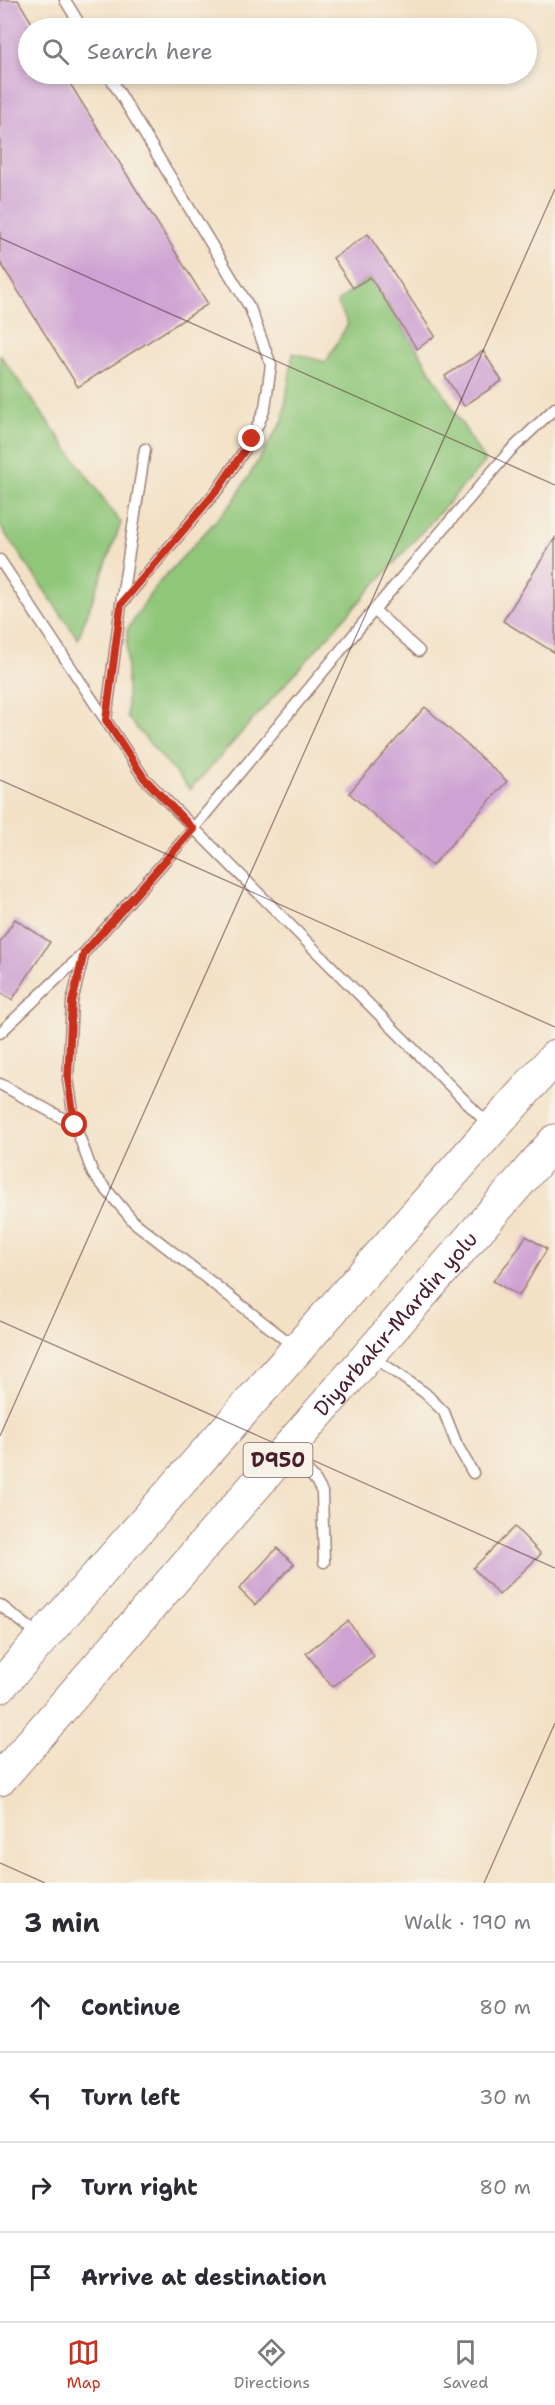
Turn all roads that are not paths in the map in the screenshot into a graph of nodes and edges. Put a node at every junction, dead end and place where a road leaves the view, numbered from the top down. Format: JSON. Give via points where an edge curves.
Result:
{"nodes":[{"id":1,"x":65,"y":0,"type":"edge"},
{"id":2,"x":76,"y":18,"type":"edge"},
{"id":3,"x":114,"y":84,"type":"edge"},
{"id":4,"x":555,"y":408,"type":"edge"},
{"id":5,"x":146,"y":449,"type":"dead end"},
{"id":6,"x":0,"y":560,"type":"edge"},
{"id":7,"x":121,"y":604,"type":"junction"},
{"id":8,"x":374,"y":610,"type":"junction"},
{"id":9,"x":419,"y":651,"type":"dead end"},
{"id":10,"x":106,"y":720,"type":"junction"},
{"id":11,"x":193,"y":829,"type":"junction"},
{"id":12,"x":84,"y":953,"type":"junction"},
{"id":13,"x":0,"y":1033,"type":"edge"},
{"id":14,"x":555,"y":1057,"type":"edge"},
{"id":15,"x":0,"y":1084,"type":"edge"},
{"id":16,"x":75,"y":1125,"type":"junction"},
{"id":17,"x":493,"y":1128,"type":"junction"},
{"id":18,"x":553,"y":1146,"type":"edge"},
{"id":19,"x":298,"y":1350,"type":"junction"},
{"id":20,"x":369,"y":1354,"type":"junction"},
{"id":21,"x":288,"y":1448,"type":"junction"},
{"id":22,"x":473,"y":1473,"type":"dead end"},
{"id":23,"x":324,"y":1562,"type":"dead end"},
{"id":24,"x":0,"y":1605,"type":"edge"},
{"id":25,"x":42,"y":1637,"type":"junction"},
{"id":26,"x":0,"y":1686,"type":"edge"},
{"id":27,"x":0,"y":1779,"type":"edge"}],
"edges":[{"from":1,"to":2,"type":"lane"},
{"from":3,"to":7,"type":"lane","via":[[250,308],[271,365],[265,408],[252,439],[219,488]]},
{"from":4,"to":8,"type":"lane","via":[[509,452]]},
{"from":5,"to":7,"type":"lane"},
{"from":6,"to":10,"type":"lane"},
{"from":7,"to":10,"type":"lane"},
{"from":8,"to":9,"type":"lane"},
{"from":8,"to":11,"type":"lane"},
{"from":10,"to":11,"type":"lane","via":[[144,778]]},
{"from":11,"to":12,"type":"lane"},
{"from":11,"to":17,"type":"lane"},
{"from":12,"to":13,"type":"lane"},
{"from":12,"to":16,"type":"lane","via":[[72,1002],[68,1079]]},
{"from":14,"to":17,"type":"highway"},
{"from":15,"to":16,"type":"lane"},
{"from":16,"to":19,"type":"lane","via":[[93,1174],[134,1222]]},
{"from":17,"to":19,"type":"highway"},
{"from":18,"to":20,"type":"highway","name":"Diyarbakır-Mardin yolu","number":"D950"},
{"from":19,"to":25,"type":"highway"},
{"from":20,"to":21,"type":"highway","name":"Diyarbakır-Mardin yolu","number":"D950"},
{"from":20,"to":22,"type":"lane","via":[[425,1393],[444,1412]]},
{"from":21,"to":23,"type":"lane","via":[[322,1492]]},
{"from":21,"to":27,"type":"highway","name":"Diyarbakır-Mardin yolu","number":"D950"},
{"from":24,"to":25,"type":"lane"},
{"from":25,"to":26,"type":"highway"}]}
